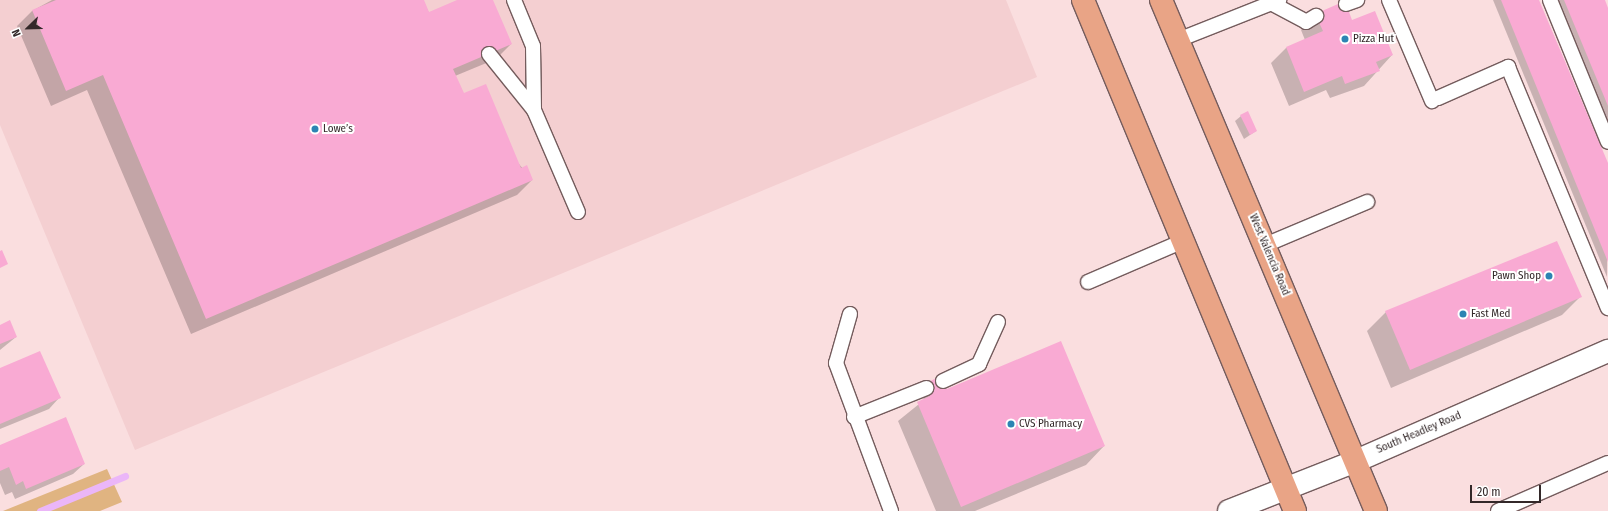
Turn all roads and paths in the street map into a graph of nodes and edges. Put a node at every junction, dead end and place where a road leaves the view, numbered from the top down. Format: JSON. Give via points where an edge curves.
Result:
{"nodes":[{"id":1,"x":514,"y":0,"type":"edge"},
{"id":2,"x":1083,"y":0,"type":"edge"},
{"id":3,"x":1161,"y":0,"type":"edge"},
{"id":4,"x":1388,"y":0,"type":"edge"},
{"id":5,"x":1550,"y":0,"type":"edge"},
{"id":6,"x":1275,"y":2,"type":"edge"},
{"id":7,"x":1316,"y":16,"type":"dead end"},
{"id":8,"x":1178,"y":40,"type":"junction"},
{"id":9,"x":489,"y":54,"type":"dead end"},
{"id":10,"x":534,"y":110,"type":"junction"},
{"id":11,"x":1608,"y":142,"type":"edge"},
{"id":12,"x":1367,"y":202,"type":"dead end"},
{"id":13,"x":578,"y":212,"type":"dead end"},
{"id":14,"x":1183,"y":241,"type":"junction"},
{"id":15,"x":1264,"y":245,"type":"junction"},
{"id":16,"x":1088,"y":282,"type":"dead end"},
{"id":17,"x":1608,"y":308,"type":"edge"},
{"id":18,"x":850,"y":314,"type":"dead end"},
{"id":19,"x":998,"y":322,"type":"dead end"},
{"id":20,"x":1608,"y":351,"type":"edge"},
{"id":21,"x":943,"y":381,"type":"dead end"},
{"id":22,"x":926,"y":388,"type":"dead end"},
{"id":23,"x":854,"y":417,"type":"junction"},
{"id":24,"x":1356,"y":460,"type":"junction"},
{"id":25,"x":1608,"y":463,"type":"edge"},
{"id":26,"x":1286,"y":488,"type":"junction"},
{"id":27,"x":892,"y":511,"type":"edge"},
{"id":28,"x":1229,"y":511,"type":"edge"},
{"id":29,"x":1295,"y":511,"type":"edge"},
{"id":30,"x":1376,"y":511,"type":"edge"},
{"id":31,"x":1498,"y":511,"type":"edge"}],
"edges":[{"from":1,"to":10,"type":"lane","via":[[533,46]]},
{"from":2,"to":14,"type":"main road"},
{"from":3,"to":8,"type":"main road","name":"West Valencia Road"},
{"from":4,"to":17,"type":"lane","via":[[1435,99],[1508,67]]},
{"from":5,"to":11,"type":"lane"},
{"from":6,"to":7,"type":"lane","via":[[1306,22]]},
{"from":6,"to":8,"type":"lane"},
{"from":8,"to":15,"type":"main road","name":"West Valencia Road"},
{"from":9,"to":10,"type":"lane"},
{"from":10,"to":13,"type":"lane"},
{"from":12,"to":15,"type":"lane"},
{"from":14,"to":16,"type":"lane"},
{"from":14,"to":26,"type":"main road"},
{"from":15,"to":24,"type":"main road","name":"West Valencia Road"},
{"from":18,"to":23,"type":"lane","via":[[836,363]]},
{"from":19,"to":21,"type":"lane","via":[[979,364]]},
{"from":20,"to":24,"type":"street","name":"South Headley Road"},
{"from":22,"to":23,"type":"lane"},
{"from":23,"to":27,"type":"lane"},
{"from":24,"to":26,"type":"street","name":"South Headley Road"},
{"from":24,"to":30,"type":"main road","name":"West Valencia Road"},
{"from":25,"to":31,"type":"lane"},
{"from":26,"to":28,"type":"street","name":"South Headley Road"},
{"from":26,"to":29,"type":"main road"}]}
